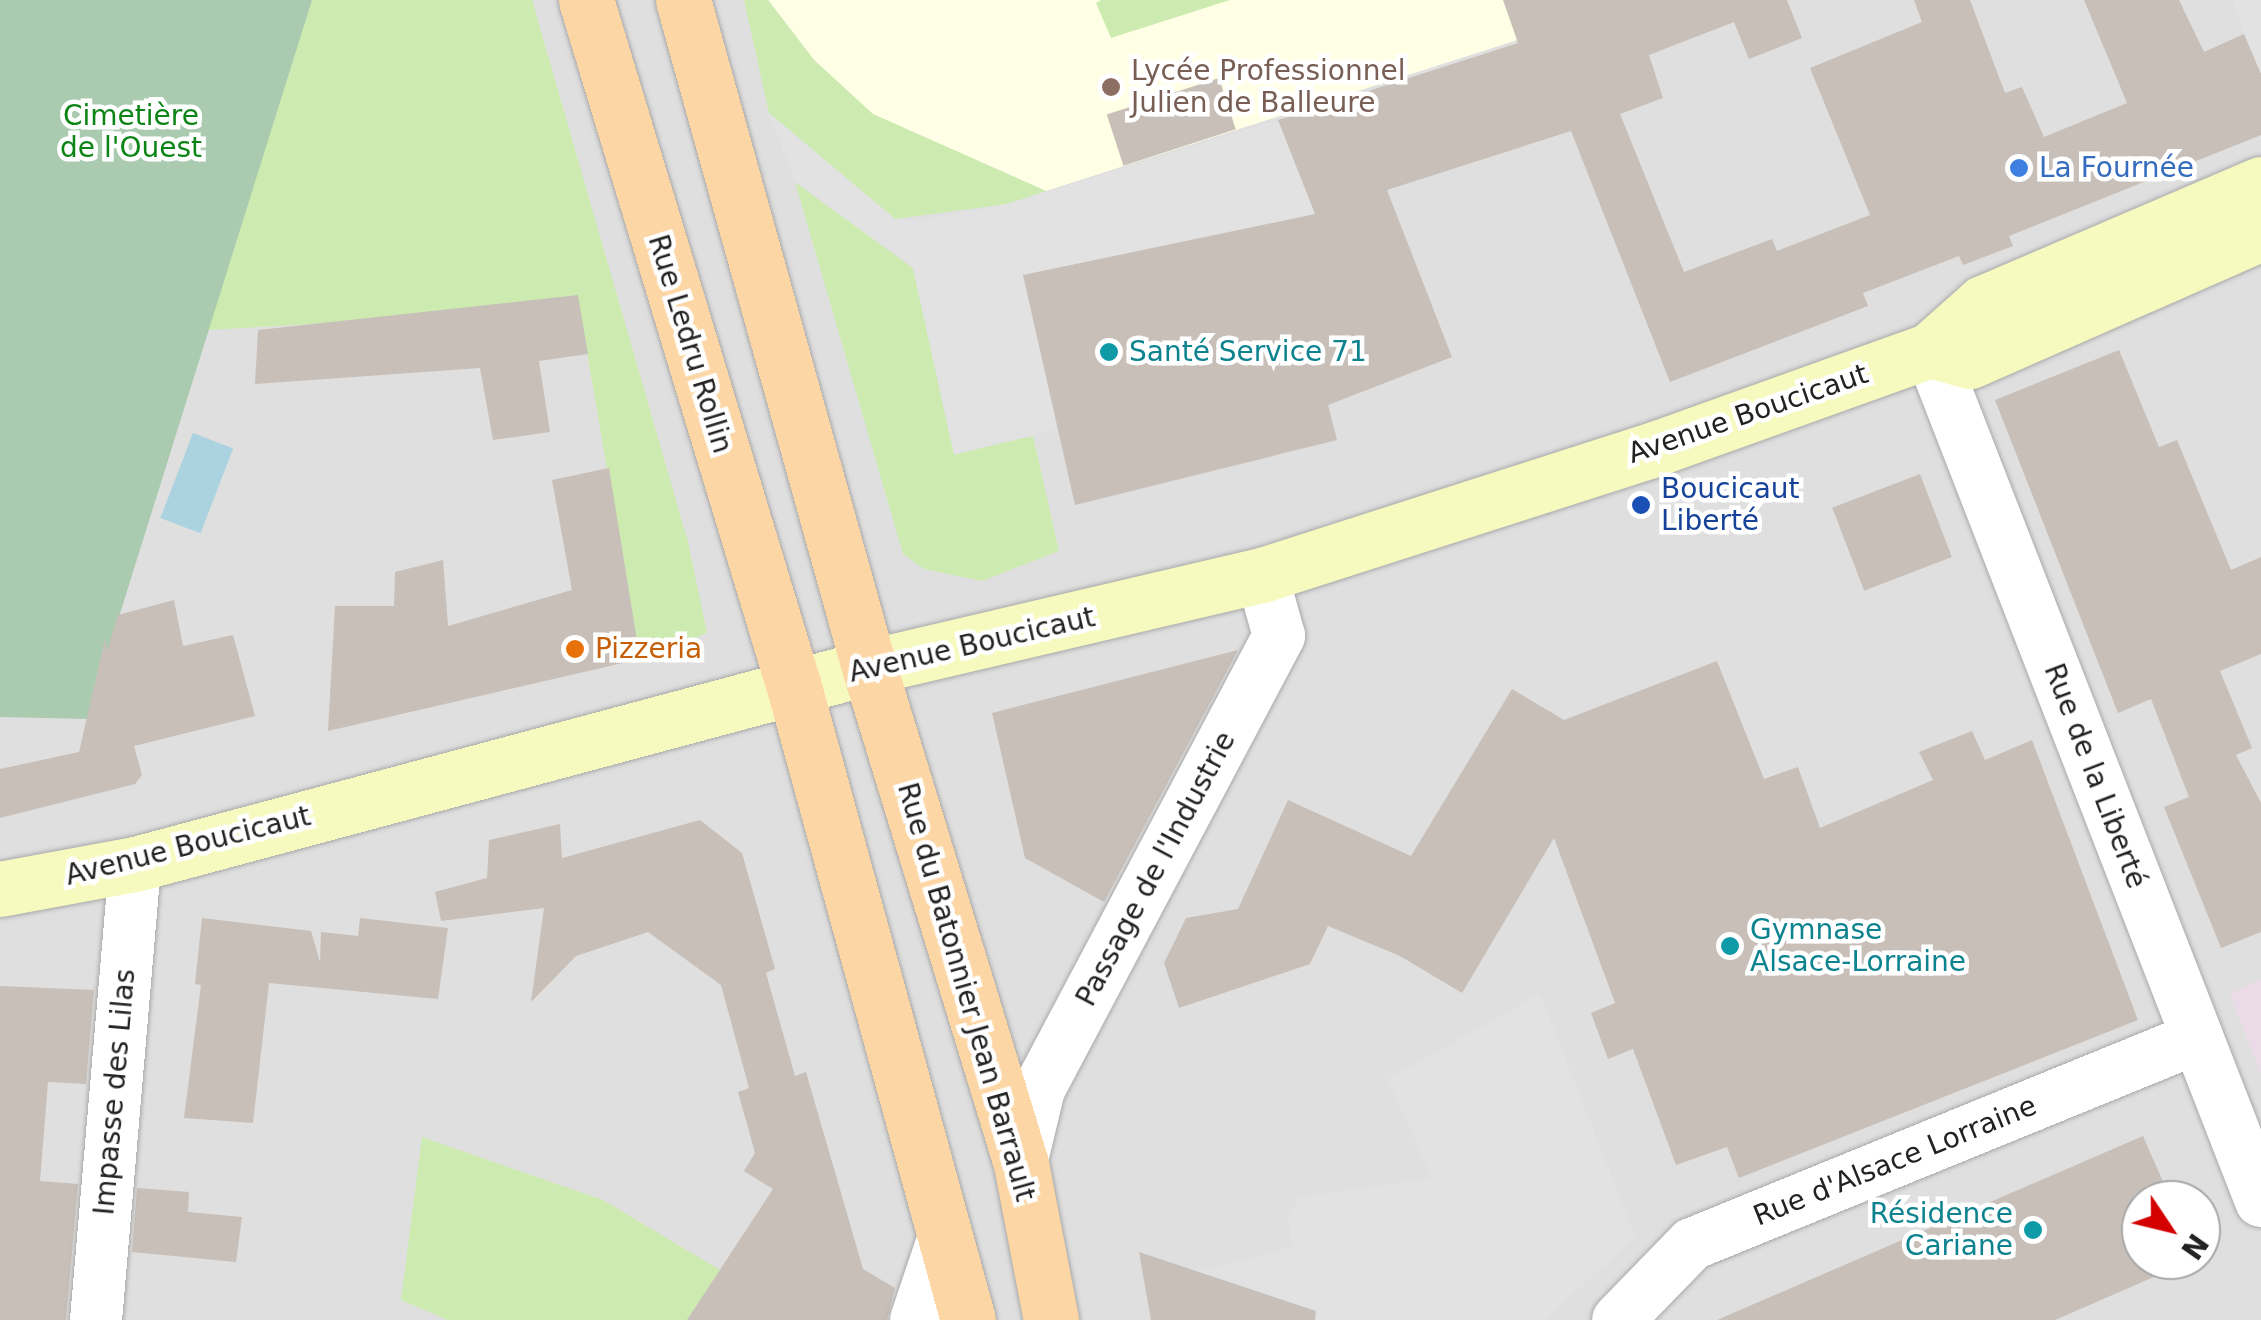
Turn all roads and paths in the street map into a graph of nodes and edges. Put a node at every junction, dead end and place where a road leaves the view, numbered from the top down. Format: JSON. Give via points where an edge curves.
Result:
{"nodes":[{"id":1,"x":586,"y":0,"type":"edge"},
{"id":2,"x":682,"y":0,"type":"edge"},
{"id":3,"x":2261,"y":184,"type":"edge"},
{"id":4,"x":2261,"y":234,"type":"edge"},
{"id":5,"x":1930,"y":350,"type":"junction"},
{"id":6,"x":1262,"y":576,"type":"junction"},
{"id":7,"x":870,"y":667,"type":"junction"},
{"id":8,"x":794,"y":688,"type":"junction"},
{"id":9,"x":135,"y":864,"type":"junction"},
{"id":10,"x":0,"y":889,"type":"edge"},
{"id":11,"x":2197,"y":1038,"type":"junction"},
{"id":12,"x":1021,"y":1164,"type":"junction"},
{"id":13,"x":2261,"y":1201,"type":"edge"},
{"id":14,"x":945,"y":1234,"type":"junction"},
{"id":15,"x":96,"y":1320,"type":"edge"},
{"id":16,"x":916,"y":1320,"type":"edge"},
{"id":17,"x":968,"y":1320,"type":"edge"},
{"id":18,"x":1050,"y":1320,"type":"edge"},
{"id":19,"x":1618,"y":1320,"type":"edge"}],
"edges":[{"from":1,"to":8,"type":"main road","name":"Rue Ledru Rollin"},
{"from":2,"to":7,"type":"main road"},
{"from":3,"to":5,"type":"main road","name":"Avenue Boucicaut","via":[[1982,302]]},
{"from":4,"to":5,"type":"main road","via":[[1970,362]]},
{"from":5,"to":6,"type":"main road","name":"Avenue Boucicaut","via":[[1657,448]]},
{"from":5,"to":11,"type":"street","name":"Rue de la Liberté"},
{"from":6,"to":7,"type":"main road","name":"Avenue Boucicaut"},
{"from":6,"to":12,"type":"street","name":"Passage de l'Industrie","via":[[1279,636],[1039,1089]]},
{"from":7,"to":8,"type":"main road","name":"Avenue Boucicaut"},
{"from":7,"to":12,"type":"main road","name":"Rue du Batonnier Jean Barrault"},
{"from":8,"to":9,"type":"main road","name":"Avenue Boucicaut"},
{"from":8,"to":14,"type":"main road"},
{"from":9,"to":10,"type":"main road","name":"Avenue Boucicaut"},
{"from":9,"to":15,"type":"street","name":"Impasse des Lilas"},
{"from":11,"to":13,"type":"street","name":"Rue de la Liberté"},
{"from":11,"to":19,"type":"street","name":"Rue d'Alsace Lorraine","via":[[1692,1244]]},
{"from":12,"to":18,"type":"main road","name":"Rue du Batonnier Jean Barrault"},
{"from":14,"to":16,"type":"street"},
{"from":14,"to":17,"type":"main road"}]}
